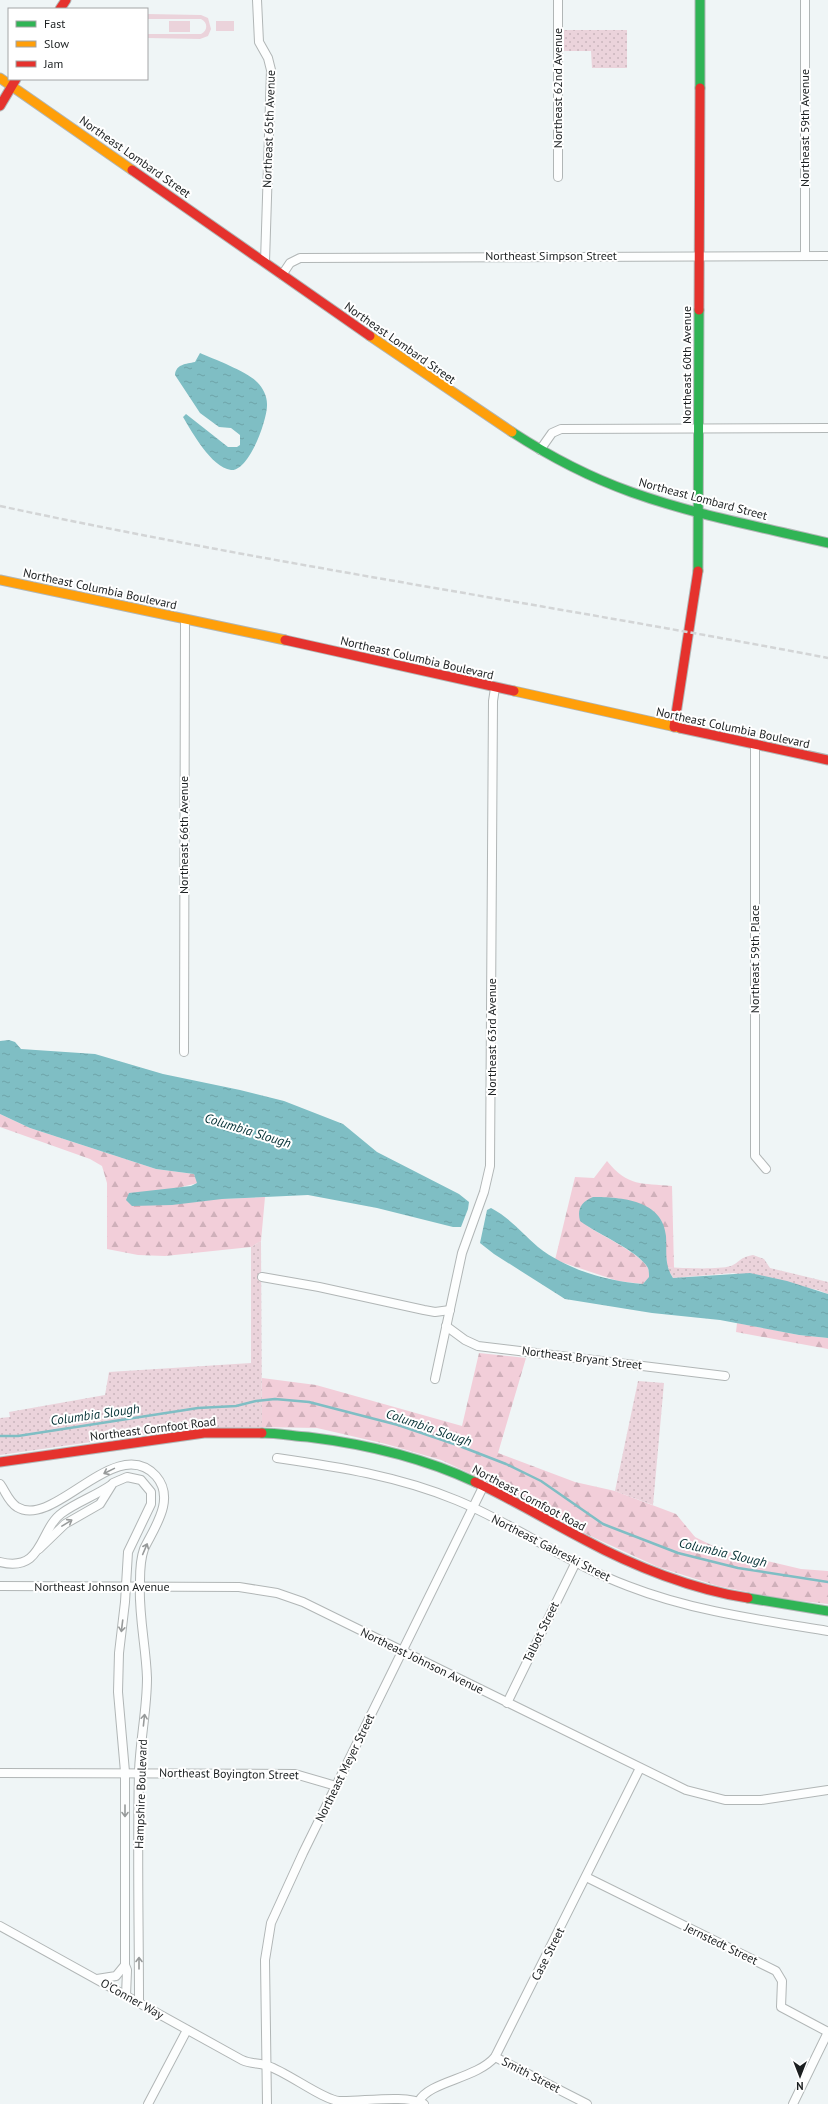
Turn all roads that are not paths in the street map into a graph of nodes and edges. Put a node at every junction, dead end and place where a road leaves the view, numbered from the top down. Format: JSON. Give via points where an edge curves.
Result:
{"nodes":[{"id":1,"x":257,"y":0,"type":"edge"},
{"id":2,"x":558,"y":0,"type":"edge"},
{"id":3,"x":700,"y":0,"type":"edge"},
{"id":4,"x":805,"y":0,"type":"edge"},
{"id":5,"x":0,"y":78,"type":"edge"},
{"id":6,"x":14,"y":82,"type":"edge"},
{"id":7,"x":0,"y":106,"type":"edge"},
{"id":8,"x":558,"y":177,"type":"dead end"},
{"id":9,"x":699,"y":256,"type":"junction"},
{"id":10,"x":805,"y":256,"type":"junction"},
{"id":11,"x":828,"y":256,"type":"edge"},
{"id":12,"x":265,"y":262,"type":"junction"},
{"id":13,"x":282,"y":275,"type":"junction"},
{"id":14,"x":700,"y":428,"type":"junction"},
{"id":15,"x":828,"y":428,"type":"edge"},
{"id":16,"x":540,"y":450,"type":"junction"},
{"id":17,"x":699,"y":512,"type":"junction"},
{"id":18,"x":828,"y":543,"type":"edge"},
{"id":19,"x":0,"y":580,"type":"edge"},
{"id":20,"x":185,"y":619,"type":"junction"},
{"id":21,"x":495,"y":688,"type":"junction"},
{"id":22,"x":674,"y":728,"type":"junction"},
{"id":23,"x":755,"y":746,"type":"junction"},
{"id":24,"x":828,"y":760,"type":"edge"},
{"id":25,"x":184,"y":1052,"type":"dead end"},
{"id":26,"x":766,"y":1169,"type":"dead end"},
{"id":27,"x":262,"y":1277,"type":"dead end"},
{"id":28,"x":450,"y":1310,"type":"junction"},
{"id":29,"x":446,"y":1326,"type":"junction"},
{"id":30,"x":725,"y":1376,"type":"dead end"},
{"id":31,"x":435,"y":1379,"type":"dead end"},
{"id":32,"x":277,"y":1458,"type":"dead end"},
{"id":33,"x":0,"y":1462,"type":"edge"},
{"id":34,"x":0,"y":1484,"type":"edge"},
{"id":35,"x":484,"y":1485,"type":"junction"},
{"id":36,"x":473,"y":1508,"type":"junction"},
{"id":37,"x":0,"y":1562,"type":"edge"},
{"id":38,"x":576,"y":1562,"type":"junction"},
{"id":39,"x":0,"y":1586,"type":"edge"},
{"id":40,"x":126,"y":1587,"type":"junction"},
{"id":41,"x":139,"y":1587,"type":"junction"},
{"id":42,"x":828,"y":1611,"type":"edge"},
{"id":43,"x":828,"y":1631,"type":"edge"},
{"id":44,"x":402,"y":1651,"type":"junction"},
{"id":45,"x":507,"y":1702,"type":"junction"},
{"id":46,"x":640,"y":1768,"type":"junction"},
{"id":47,"x":125,"y":1772,"type":"junction"},
{"id":48,"x":139,"y":1772,"type":"junction"},
{"id":49,"x":0,"y":1773,"type":"edge"},
{"id":50,"x":336,"y":1786,"type":"junction"},
{"id":51,"x":828,"y":1790,"type":"edge"},
{"id":52,"x":586,"y":1877,"type":"junction"},
{"id":53,"x":0,"y":1926,"type":"edge"},
{"id":54,"x":125,"y":1965,"type":"junction"},
{"id":55,"x":97,"y":1980,"type":"junction"},
{"id":56,"x":126,"y":1996,"type":"junction"},
{"id":57,"x":139,"y":2002,"type":"junction"},
{"id":58,"x":187,"y":2030,"type":"junction"},
{"id":59,"x":828,"y":2032,"type":"edge"},
{"id":60,"x":495,"y":2057,"type":"junction"},
{"id":61,"x":267,"y":2065,"type":"junction"},
{"id":62,"x":421,"y":2103,"type":"edge"},
{"id":63,"x":148,"y":2104,"type":"edge"},
{"id":64,"x":267,"y":2104,"type":"edge"},
{"id":65,"x":587,"y":2104,"type":"edge"},
{"id":66,"x":793,"y":2104,"type":"edge"}],
"edges":[{"from":1,"to":12,"type":"street","name":"Northeast 65th Avenue","via":[[258,42],[268,58],[271,70]]},
{"from":2,"to":8,"type":"street","name":"Northeast 62nd Avenue"},
{"from":3,"to":9,"type":"main road","name":"Northeast 60th Avenue"},
{"from":4,"to":10,"type":"street","name":"Northeast 59th Avenue"},
{"from":5,"to":6,"type":"main road","name":"Northeast Lombard Street"},
{"from":6,"to":7,"type":"main road"},
{"from":6,"to":12,"type":"main road","name":"Northeast Lombard Street"},
{"from":9,"to":10,"type":"street","name":"Northeast Simpson Street"},
{"from":9,"to":13,"type":"street","name":"Northeast Simpson Street","via":[[300,258],[290,263]]},
{"from":9,"to":14,"type":"main road","name":"Northeast 60th Avenue"},
{"from":10,"to":11,"type":"street","name":"Northeast Simpson Street"},
{"from":12,"to":13,"type":"main road","name":"Northeast Lombard Street"},
{"from":13,"to":16,"type":"main road","name":"Northeast Lombard Street","via":[[479,412]]},
{"from":14,"to":15,"type":"street"},
{"from":14,"to":16,"type":"street","via":[[561,429],[552,433]]},
{"from":14,"to":17,"type":"main road","name":"Northeast 60th Avenue"},
{"from":16,"to":17,"type":"main road","name":"Northeast Lombard Street","via":[[618,487],[672,506]]},
{"from":17,"to":18,"type":"main road","name":"Northeast Lombard Street"},
{"from":17,"to":22,"type":"main road","name":"Northeast 60th Avenue","via":[[697,587]]},
{"from":19,"to":20,"type":"main road","name":"Northeast Columbia Boulevard"},
{"from":20,"to":21,"type":"main road","name":"Northeast Columbia Boulevard"},
{"from":20,"to":25,"type":"street","name":"Northeast 66th Avenue"},
{"from":21,"to":22,"type":"main road","name":"Northeast Columbia Boulevard"},
{"from":21,"to":28,"type":"street","name":"Northeast 63rd Avenue","via":[[490,1166],[486,1185],[462,1253]]},
{"from":22,"to":23,"type":"main road","name":"Northeast Columbia Boulevard"},
{"from":23,"to":24,"type":"main road","name":"Northeast Columbia Boulevard"},
{"from":23,"to":26,"type":"street","name":"Northeast 59th Place","via":[[755,1156]]},
{"from":27,"to":28,"type":"street","via":[[435,1312]]},
{"from":28,"to":29,"type":"street","name":"Northeast 63rd Avenue"},
{"from":29,"to":30,"type":"street","name":"Northeast Bryant Street","via":[[478,1346]]},
{"from":29,"to":31,"type":"street","name":"Northeast 63rd Avenue"},
{"from":32,"to":36,"type":"street","name":"Northeast Gabreski Street","via":[[339,1466],[382,1475],[455,1499]]},
{"from":33,"to":35,"type":"main road","name":"Northeast Cornfoot Road","via":[[191,1434],[270,1433],[322,1438],[392,1452]]},
{"from":41,"to":34,"type":"street","name":"Hampshire Boulevard","one_way":true,"via":[[140,1564],[144,1550],[164,1505],[163,1489],[156,1476],[137,1465],[125,1464],[38,1510],[18,1508],[10,1501]]},
{"from":35,"to":36,"type":"street","name":"Northeast Meyer Street"},
{"from":35,"to":42,"type":"main road","name":"Northeast Cornfoot Road","via":[[586,1541],[655,1572],[739,1597]]},
{"from":36,"to":38,"type":"street","name":"Northeast Gabreski Street"},
{"from":36,"to":44,"type":"street","name":"Northeast Meyer Street"},
{"from":37,"to":40,"type":"street","name":"Hampshire Boulevard","one_way":true,"via":[[16,1564],[29,1559],[61,1514],[114,1483],[126,1477],[134,1477],[141,1480],[151,1492],[151,1504],[128,1552]]},
{"from":38,"to":43,"type":"street","name":"Northeast Gabreski Street","via":[[651,1595],[719,1612]]},
{"from":38,"to":45,"type":"street","name":"Talbot Street"},
{"from":39,"to":40,"type":"street","name":"Northeast Johnson Avenue"},
{"from":40,"to":41,"type":"street","name":"Northeast Johnson Avenue"},
{"from":40,"to":47,"type":"street","name":"Hampshire Boulevard","one_way":true,"via":[[118,1679]]},
{"from":41,"to":44,"type":"street","name":"Northeast Johnson Avenue","via":[[246,1588],[277,1593],[303,1602]]},
{"from":48,"to":41,"type":"street","name":"Hampshire Boulevard","one_way":true,"via":[[147,1679]]},
{"from":44,"to":45,"type":"street","name":"Northeast Johnson Avenue"},
{"from":44,"to":50,"type":"street","name":"Northeast Meyer Street"},
{"from":45,"to":46,"type":"street","name":"Northeast Johnson Avenue"},
{"from":46,"to":51,"type":"street","name":"Northeast Johnson Avenue","via":[[686,1790],[725,1800],[761,1800]]},
{"from":46,"to":52,"type":"street","name":"Case Street"},
{"from":47,"to":48,"type":"street","name":"Northeast Boyington Street"},
{"from":47,"to":49,"type":"street","name":"Northeast Boyington Street"},
{"from":47,"to":54,"type":"street","name":"Hampshire Boulevard","one_way":true},
{"from":48,"to":50,"type":"street","name":"Northeast Boyington Street","via":[[295,1774]]},
{"from":57,"to":48,"type":"street","name":"Hampshire Boulevard","one_way":true},
{"from":50,"to":61,"type":"street","name":"Northeast Meyer Street","via":[[271,1923],[265,1960]]},
{"from":52,"to":59,"type":"street","name":"Jernstedt Street","via":[[776,1971],[782,1981],[781,2006]]},
{"from":52,"to":60,"type":"street","name":"Case Street"},
{"from":53,"to":55,"type":"street","name":"O'Conner Way"},
{"from":54,"to":55,"type":"street","via":[[119,1974],[112,1978]]},
{"from":54,"to":56,"type":"street","name":"Hampshire Boulevard"},
{"from":55,"to":56,"type":"street","name":"O'Conner Way"},
{"from":56,"to":57,"type":"street","name":"O'Conner Way"},
{"from":57,"to":58,"type":"street","name":"O'Conner Way"},
{"from":58,"to":61,"type":"street","name":"O'Conner Way","via":[[242,2060],[254,2065]]},
{"from":58,"to":63,"type":"street"},
{"from":59,"to":66,"type":"street"},
{"from":60,"to":62,"type":"street","name":"Case Street","via":[[489,2065],[476,2072],[427,2091]]},
{"from":60,"to":65,"type":"street","name":"Smith Street"},
{"from":61,"to":62,"type":"street","name":"O'Conner Way","via":[[336,2101]]},
{"from":61,"to":64,"type":"street","name":"Northeast Meyer Street"}]}
